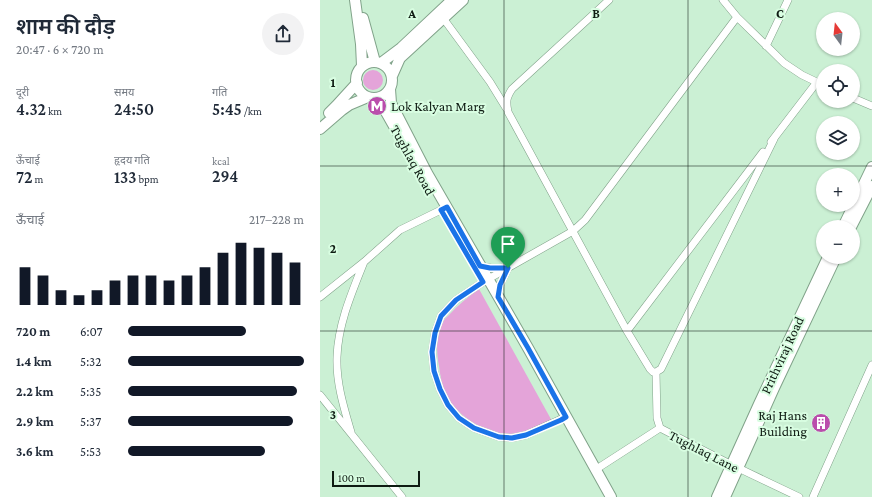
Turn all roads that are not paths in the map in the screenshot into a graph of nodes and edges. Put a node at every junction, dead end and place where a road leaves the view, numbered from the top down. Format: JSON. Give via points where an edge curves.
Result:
{"nodes":[{"id":1,"x":355,"y":0,"type":"edge"},
{"id":2,"x":359,"y":0,"type":"edge"},
{"id":3,"x":452,"y":0,"type":"edge"},
{"id":4,"x":463,"y":0,"type":"edge"},
{"id":5,"x":609,"y":0,"type":"edge"},
{"id":6,"x":722,"y":0,"type":"edge"},
{"id":7,"x":788,"y":0,"type":"edge"},
{"id":8,"x":737,"y":17,"type":"junction"},
{"id":9,"x":444,"y":18,"type":"junction"},
{"id":10,"x":766,"y":46,"type":"junction"},
{"id":11,"x":403,"y":50,"type":"junction"},
{"id":12,"x":378,"y":62,"type":"junction"},
{"id":13,"x":362,"y":66,"type":"junction"},
{"id":14,"x":392,"y":76,"type":"junction"},
{"id":15,"x":816,"y":81,"type":"edge"},
{"id":16,"x":356,"y":83,"type":"junction"},
{"id":17,"x":816,"y":88,"type":"edge"},
{"id":18,"x":390,"y":89,"type":"junction"},
{"id":19,"x":371,"y":97,"type":"junction"},
{"id":20,"x":860,"y":101,"type":"edge"},
{"id":21,"x":872,"y":106,"type":"edge"},
{"id":22,"x":508,"y":112,"type":"junction"},
{"id":23,"x":320,"y":121,"type":"edge"},
{"id":24,"x":320,"y":129,"type":"edge"},
{"id":25,"x":774,"y":138,"type":"junction"},
{"id":26,"x":872,"y":166,"type":"edge"},
{"id":27,"x":872,"y":186,"type":"edge"},
{"id":28,"x":444,"y":209,"type":"junction"},
{"id":29,"x":845,"y":220,"type":"edge"},
{"id":30,"x":855,"y":220,"type":"edge"},
{"id":31,"x":573,"y":231,"type":"junction"},
{"id":32,"x":364,"y":262,"type":"junction"},
{"id":33,"x":825,"y":264,"type":"edge"},
{"id":34,"x":832,"y":264,"type":"edge"},
{"id":35,"x":480,"y":266,"type":"junction"},
{"id":36,"x":508,"y":268,"type":"junction"},
{"id":37,"x":485,"y":281,"type":"junction"},
{"id":38,"x":320,"y":297,"type":"edge"},
{"id":39,"x":498,"y":297,"type":"junction"},
{"id":40,"x":628,"y":331,"type":"junction"},
{"id":41,"x":872,"y":366,"type":"edge"},
{"id":42,"x":656,"y":372,"type":"junction"},
{"id":43,"x":320,"y":395,"type":"edge"},
{"id":44,"x":563,"y":418,"type":"junction"},
{"id":45,"x":660,"y":428,"type":"junction"},
{"id":46,"x":351,"y":432,"type":"junction"},
{"id":47,"x":735,"y":466,"type":"junction"},
{"id":48,"x":596,"y":470,"type":"junction"},
{"id":49,"x":400,"y":495,"type":"edge"},
{"id":50,"x":406,"y":497,"type":"edge"},
{"id":51,"x":604,"y":497,"type":"edge"},
{"id":52,"x":611,"y":497,"type":"edge"},
{"id":53,"x":717,"y":497,"type":"edge"},
{"id":54,"x":725,"y":497,"type":"edge"},
{"id":55,"x":799,"y":497,"type":"edge"},
{"id":56,"x":813,"y":497,"type":"edge"}],
"edges":[{"from":1,"to":13,"type":"main road"},
{"from":2,"to":12,"type":"main road","via":[[366,32]]},
{"from":3,"to":11,"type":"main road"},
{"from":4,"to":9,"type":"main road"},
{"from":5,"to":22,"type":"street","via":[[512,89],[506,103]]},
{"from":6,"to":8,"type":"street"},
{"from":7,"to":10,"type":"street"},
{"from":8,"to":10,"type":"street"},
{"from":8,"to":31,"type":"street","via":[[585,220]]},
{"from":9,"to":11,"type":"main road"},
{"from":9,"to":22,"type":"street","via":[[490,82]]},
{"from":10,"to":15,"type":"street","via":[[784,63]]},
{"from":11,"to":12,"type":"main road"},
{"from":11,"to":14,"type":"main road"},
{"from":12,"to":13,"type":"main road"},
{"from":12,"to":14,"type":"main road","via":[[388,68]]},
{"from":13,"to":16,"type":"main road"},
{"from":14,"to":18,"type":"main road"},
{"from":16,"to":19,"type":"main road","via":[[362,92]]},
{"from":16,"to":23,"type":"main road"},
{"from":17,"to":25,"type":"street"},
{"from":18,"to":19,"type":"main road","via":[[382,96]]},
{"from":18,"to":28,"type":"main road","name":"Tughlaq Road","via":[[391,103]]},
{"from":19,"to":24,"type":"main road","via":[[349,104]]},
{"from":19,"to":28,"type":"main road","name":"Tughlaq Road","via":[[382,105]]},
{"from":20,"to":21,"type":"street"},
{"from":22,"to":31,"type":"street"},
{"from":25,"to":40,"type":"street"},
{"from":25,"to":42,"type":"street","via":[[661,369]]},
{"from":26,"to":29,"type":"main road"},
{"from":27,"to":30,"type":"main road"},
{"from":28,"to":32,"type":"street","via":[[400,230]]},
{"from":28,"to":35,"type":"main road","name":"Tughlaq Road"},
{"from":28,"to":37,"type":"main road","name":"Tughlaq Road"},
{"from":31,"to":36,"type":"street"},
{"from":31,"to":40,"type":"street"},
{"from":32,"to":38,"type":"street"},
{"from":32,"to":46,"type":"street","via":[[345,314],[337,357],[341,394]]},
{"from":33,"to":47,"type":"main road","name":"Prithviraj Road"},
{"from":34,"to":47,"type":"main road","name":"Prithviraj Road"},
{"from":35,"to":36,"type":"street"},
{"from":35,"to":37,"type":"main road","name":"Tughlaq Road"},
{"from":36,"to":37,"type":"street"},
{"from":36,"to":39,"type":"street","via":[[500,285]]},
{"from":37,"to":39,"type":"main road","name":"Tughlaq Road"},
{"from":37,"to":44,"type":"main road","name":"Tughlaq Road"},
{"from":37,"to":44,"type":"street","via":[[456,300],[441,316],[435,333],[432,352],[434,371],[448,405],[459,418],[474,428],[499,437],[526,435]]},
{"from":39,"to":44,"type":"main road","name":"Tughlaq Road","via":[[528,348]]},
{"from":40,"to":42,"type":"street","via":[[650,369]]},
{"from":41,"to":56,"type":"street"},
{"from":42,"to":45,"type":"street","name":"Tughlaq Lane","via":[[657,418]]},
{"from":43,"to":46,"type":"street"},
{"from":44,"to":48,"type":"main road","name":"Tughlaq Road"},
{"from":44,"to":51,"type":"main road","name":"Tughlaq Road"},
{"from":45,"to":47,"type":"street","name":"Tughlaq Lane"},
{"from":45,"to":48,"type":"street"},
{"from":46,"to":49,"type":"street"},
{"from":47,"to":53,"type":"main road","name":"Prithviraj Road"},
{"from":47,"to":54,"type":"main road","name":"Prithviraj Road"},
{"from":47,"to":55,"type":"street","name":"Tughlaq Lane"},
{"from":48,"to":52,"type":"main road","name":"Tughlaq Road"},
{"from":49,"to":50,"type":"street"}]}
